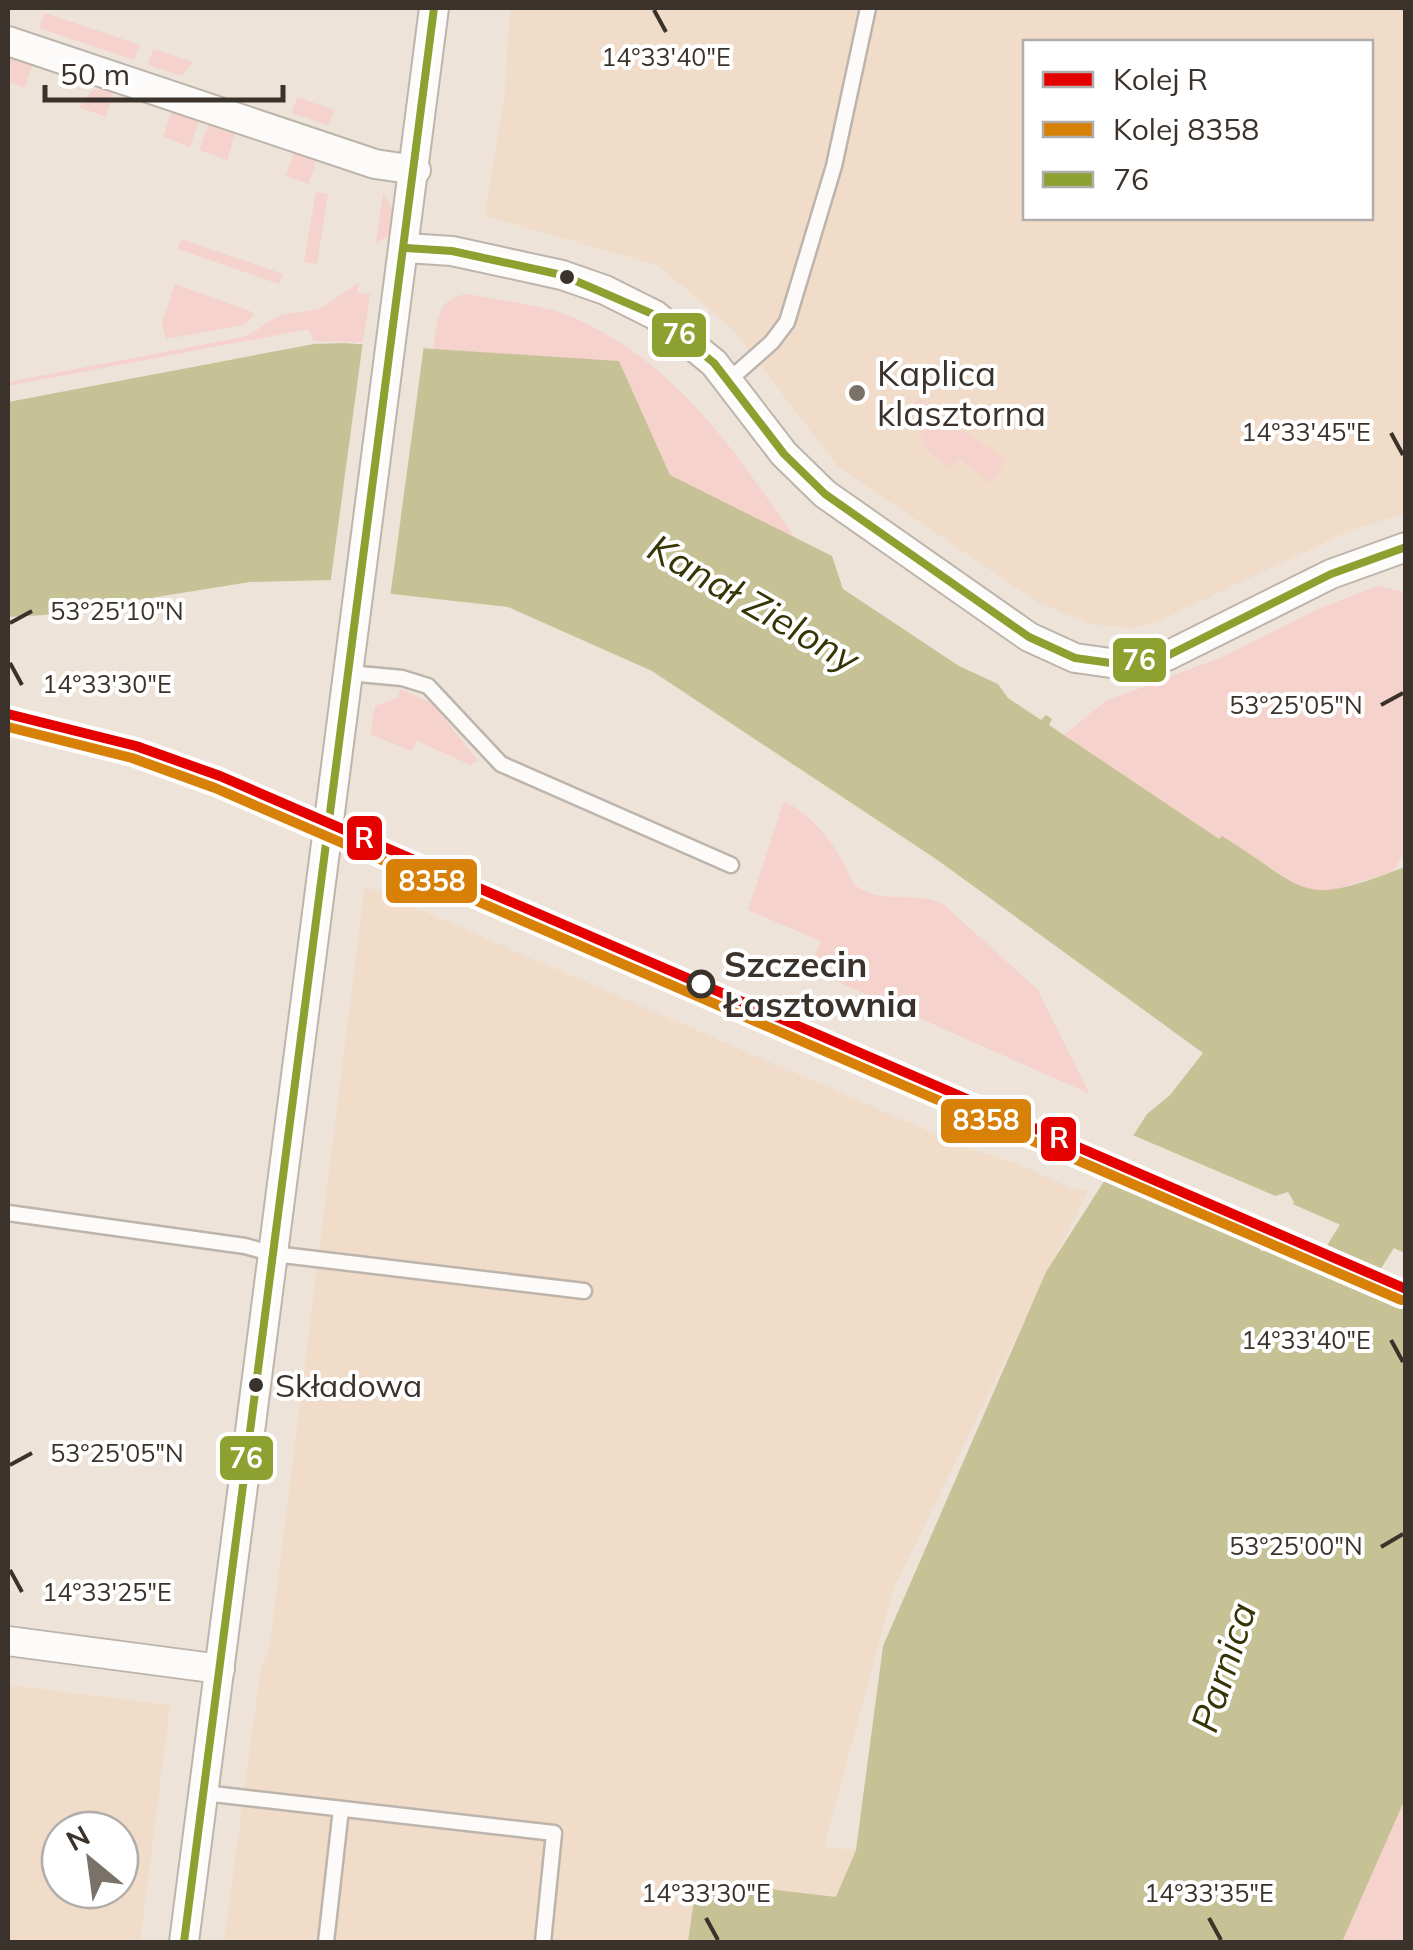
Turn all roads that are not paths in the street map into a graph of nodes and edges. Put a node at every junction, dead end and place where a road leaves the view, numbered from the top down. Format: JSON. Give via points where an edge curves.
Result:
{"nodes":[{"id":1,"x":434,"y":8,"type":"edge"},
{"id":2,"x":868,"y":8,"type":"edge"},
{"id":3,"x":8,"y":41,"type":"edge"},
{"id":4,"x":416,"y":170,"type":"junction"},
{"id":5,"x":406,"y":248,"type":"junction"},
{"id":6,"x":730,"y":380,"type":"junction"},
{"id":7,"x":1406,"y":548,"type":"edge"},
{"id":8,"x":349,"y":673,"type":"junction"},
{"id":9,"x":731,"y":865,"type":"dead end"},
{"id":10,"x":8,"y":1213,"type":"edge"},
{"id":11,"x":274,"y":1254,"type":"junction"},
{"id":12,"x":584,"y":1291,"type":"dead end"},
{"id":13,"x":8,"y":1641,"type":"edge"},
{"id":14,"x":220,"y":1670,"type":"junction"},
{"id":15,"x":204,"y":1793,"type":"junction"},
{"id":16,"x":341,"y":1809,"type":"junction"},
{"id":17,"x":184,"y":1942,"type":"edge"},
{"id":18,"x":326,"y":1942,"type":"edge"},
{"id":19,"x":543,"y":1942,"type":"edge"}],
"edges":[{"from":1,"to":4,"type":"street"},
{"from":2,"to":6,"type":"lane","via":[[834,166],[787,322]]},
{"from":3,"to":4,"type":"street","via":[[361,160]]},
{"from":4,"to":5,"type":"street"},
{"from":5,"to":6,"type":"street","via":[[463,254],[605,290],[671,326]]},
{"from":5,"to":8,"type":"street"},
{"from":6,"to":7,"type":"street","via":[[784,454],[825,494],[1029,637],[1083,660],[1118,664],[1167,656],[1331,574]]},
{"from":8,"to":9,"type":"lane","via":[[428,686],[501,764]]},
{"from":8,"to":11,"type":"street"},
{"from":10,"to":11,"type":"lane"},
{"from":11,"to":12,"type":"lane"},
{"from":11,"to":14,"type":"street"},
{"from":13,"to":14,"type":"street"},
{"from":14,"to":15,"type":"street"},
{"from":15,"to":16,"type":"lane"},
{"from":15,"to":17,"type":"street"},
{"from":16,"to":18,"type":"lane"},
{"from":16,"to":19,"type":"lane","via":[[554,1834]]}]}
